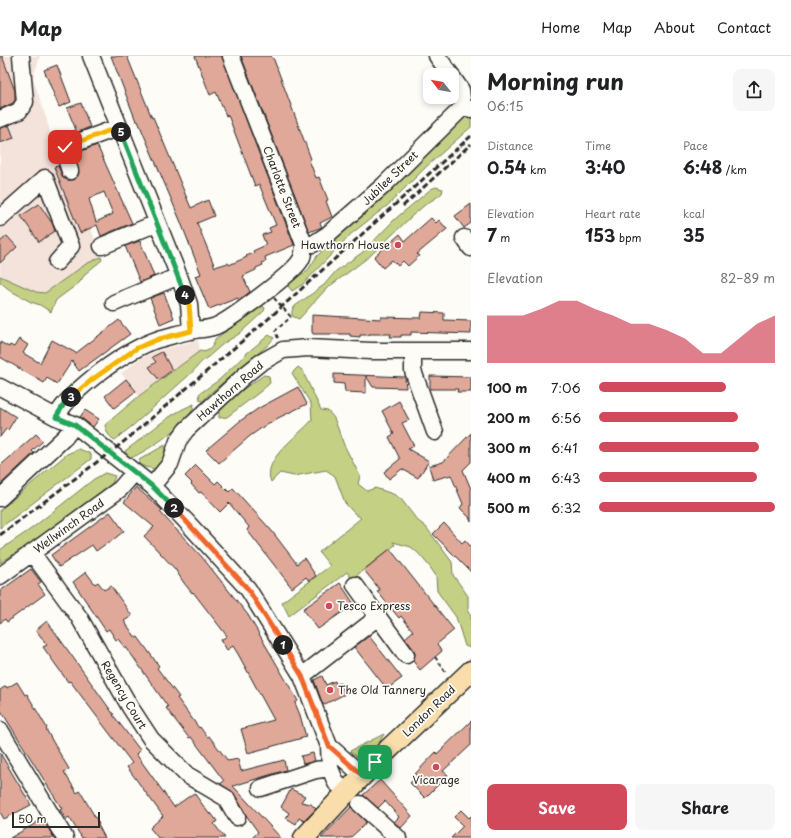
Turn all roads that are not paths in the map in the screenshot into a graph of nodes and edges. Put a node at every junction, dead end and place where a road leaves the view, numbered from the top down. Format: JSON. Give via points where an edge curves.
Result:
{"nodes":[{"id":1,"x":21,"y":56,"type":"edge"},
{"id":2,"x":91,"y":56,"type":"edge"},
{"id":3,"x":231,"y":56,"type":"edge"},
{"id":4,"x":437,"y":56,"type":"edge"},
{"id":5,"x":445,"y":68,"type":"edge"},
{"id":6,"x":459,"y":87,"type":"edge"},
{"id":7,"x":467,"y":108,"type":"edge"},
{"id":8,"x":0,"y":119,"type":"edge"},
{"id":9,"x":119,"y":127,"type":"junction"},
{"id":10,"x":70,"y":171,"type":"dead end"},
{"id":11,"x":0,"y":218,"type":"edge"},
{"id":12,"x":157,"y":223,"type":"junction"},
{"id":13,"x":304,"y":244,"type":"junction"},
{"id":14,"x":102,"y":246,"type":"dead end"},
{"id":15,"x":57,"y":262,"type":"dead end"},
{"id":16,"x":179,"y":276,"type":"junction"},
{"id":17,"x":114,"y":303,"type":"dead end"},
{"id":18,"x":191,"y":331,"type":"junction"},
{"id":19,"x":471,"y":351,"type":"edge"},
{"id":20,"x":414,"y":352,"type":"junction"},
{"id":21,"x":0,"y":387,"type":"edge"},
{"id":22,"x":56,"y":417,"type":"junction"},
{"id":23,"x":75,"y":425,"type":"junction"},
{"id":24,"x":435,"y":432,"type":"dead end"},
{"id":25,"x":134,"y":473,"type":"junction"},
{"id":26,"x":152,"y":486,"type":"junction"},
{"id":27,"x":0,"y":498,"type":"edge"},
{"id":28,"x":32,"y":553,"type":"junction"},
{"id":29,"x":0,"y":576,"type":"edge"},
{"id":30,"x":355,"y":585,"type":"dead end"},
{"id":31,"x":378,"y":617,"type":"junction"},
{"id":32,"x":406,"y":655,"type":"dead end"},
{"id":33,"x":471,"y":671,"type":"edge"},
{"id":34,"x":302,"y":676,"type":"junction"},
{"id":35,"x":0,"y":730,"type":"edge"},
{"id":36,"x":329,"y":746,"type":"junction"},
{"id":37,"x":330,"y":768,"type":"junction"},
{"id":38,"x":363,"y":776,"type":"junction"},
{"id":39,"x":261,"y":788,"type":"dead end"},
{"id":40,"x":354,"y":798,"type":"junction"},
{"id":41,"x":237,"y":817,"type":"dead end"},
{"id":42,"x":65,"y":838,"type":"edge"},
{"id":43,"x":304,"y":838,"type":"edge"},
{"id":44,"x":398,"y":838,"type":"edge"}],
"edges":[{"from":1,"to":8,"type":"street","via":[[25,102],[19,111]]},
{"from":2,"to":9,"type":"street"},
{"from":3,"to":13,"type":"street","name":"Charlotte Street"},
{"from":4,"to":5,"type":"street"},
{"from":6,"to":7,"type":"street"},
{"from":7,"to":13,"type":"street","name":"Jubilee Street","via":[[327,235],[313,244]]},
{"from":9,"to":10,"type":"street","via":[[65,147]]},
{"from":9,"to":12,"type":"street"},
{"from":11,"to":15,"type":"street","via":[[45,178],[71,246]]},
{"from":12,"to":14,"type":"street"},
{"from":12,"to":16,"type":"street"},
{"from":13,"to":18,"type":"street","via":[[300,263],[241,310],[216,326]]},
{"from":16,"to":17,"type":"street"},
{"from":16,"to":18,"type":"street","via":[[189,304]]},
{"from":18,"to":22,"type":"street","via":[[137,348],[66,401]]},
{"from":19,"to":20,"type":"street","name":"Hawthorn Road"},
{"from":20,"to":24,"type":"street","via":[[412,371]]},
{"from":20,"to":26,"type":"street","name":"Hawthorn Road","via":[[308,348],[283,350],[275,354],[246,375],[186,430],[178,441],[170,464]]},
{"from":21,"to":22,"type":"street"},
{"from":22,"to":23,"type":"street"},
{"from":23,"to":25,"type":"street"},
{"from":23,"to":27,"type":"street"},
{"from":25,"to":26,"type":"street"},
{"from":25,"to":28,"type":"street","name":"Wellwinch Road","via":[[120,489]]},
{"from":26,"to":34,"type":"street","via":[[248,589]]},
{"from":28,"to":29,"type":"street","name":"Wellwinch Road"},
{"from":28,"to":41,"type":"street","name":"Regency Court","via":[[79,617],[151,739],[187,775],[226,798]]},
{"from":30,"to":31,"type":"street"},
{"from":31,"to":32,"type":"street"},
{"from":31,"to":34,"type":"street"},
{"from":33,"to":38,"type":"main road","name":"London Road"},
{"from":34,"to":36,"type":"street"},
{"from":35,"to":42,"type":"street"},
{"from":36,"to":37,"type":"street"},
{"from":36,"to":38,"type":"street"},
{"from":37,"to":39,"type":"street"},
{"from":37,"to":40,"type":"street","via":[[336,783]]},
{"from":38,"to":40,"type":"main road","name":"London Road"},
{"from":40,"to":43,"type":"main road","name":"London Road"},
{"from":40,"to":44,"type":"street"}]}
